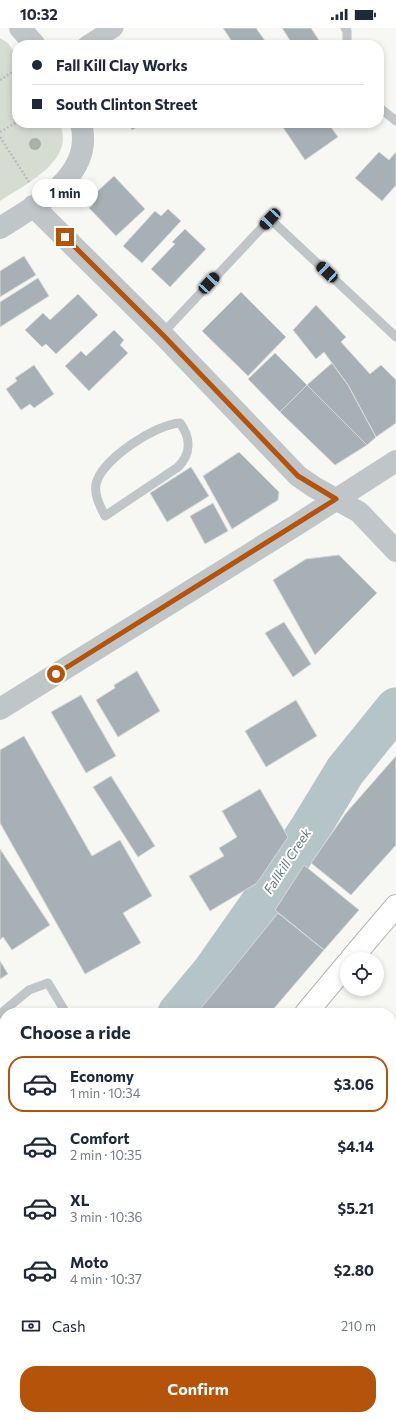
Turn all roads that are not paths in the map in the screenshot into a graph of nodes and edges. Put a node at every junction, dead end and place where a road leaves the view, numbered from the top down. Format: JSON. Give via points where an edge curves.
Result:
{"nodes":[{"id":1,"x":20,"y":28,"type":"edge"},
{"id":2,"x":114,"y":28,"type":"edge"},
{"id":3,"x":345,"y":28,"type":"edge"},
{"id":4,"x":31,"y":40,"type":"edge"},
{"id":5,"x":95,"y":40,"type":"edge"},
{"id":6,"x":347,"y":40,"type":"edge"},
{"id":7,"x":384,"y":111,"type":"edge"},
{"id":8,"x":396,"y":121,"type":"edge"},
{"id":9,"x":82,"y":128,"type":"edge"},
{"id":10,"x":33,"y":206,"type":"junction"},
{"id":11,"x":0,"y":228,"type":"edge"},
{"id":12,"x":162,"y":334,"type":"junction"},
{"id":13,"x":396,"y":337,"type":"edge"},
{"id":14,"x":396,"y":461,"type":"edge"},
{"id":15,"x":336,"y":499,"type":"junction"},
{"id":16,"x":105,"y":516,"type":"joint"},
{"id":17,"x":396,"y":551,"type":"edge"},
{"id":18,"x":0,"y":709,"type":"edge"},
{"id":19,"x":396,"y":906,"type":"edge"},
{"id":20,"x":357,"y":952,"type":"edge"},
{"id":21,"x":340,"y":972,"type":"edge"},
{"id":22,"x":7,"y":1008,"type":"edge"},
{"id":23,"x":63,"y":1008,"type":"edge"},
{"id":24,"x":310,"y":1008,"type":"edge"}],
"edges":[{"from":1,"to":4,"type":"street"},
{"from":2,"to":5,"type":"street"},
{"from":3,"to":6,"type":"lane"},
{"from":7,"to":8,"type":"lane"},
{"from":9,"to":10,"type":"street","via":[[83,147],[72,174]]},
{"from":10,"to":11,"type":"street"},
{"from":10,"to":12,"type":"street"},
{"from":12,"to":13,"type":"lane","via":[[270,219]]},
{"from":12,"to":15,"type":"street","via":[[298,476]]},
{"from":14,"to":15,"type":"street"},
{"from":15,"to":17,"type":"street","via":[[359,512]]},
{"from":15,"to":18,"type":"street"},
{"from":16,"to":16,"type":"lane","via":[[97,500],[96,483],[108,463],[120,451],[169,424],[180,423],[190,444],[185,460]]},
{"from":19,"to":20,"type":"highway"},
{"from":21,"to":24,"type":"highway"},
{"from":22,"to":23,"type":"lane","via":[[29,990],[48,983]]}]}
